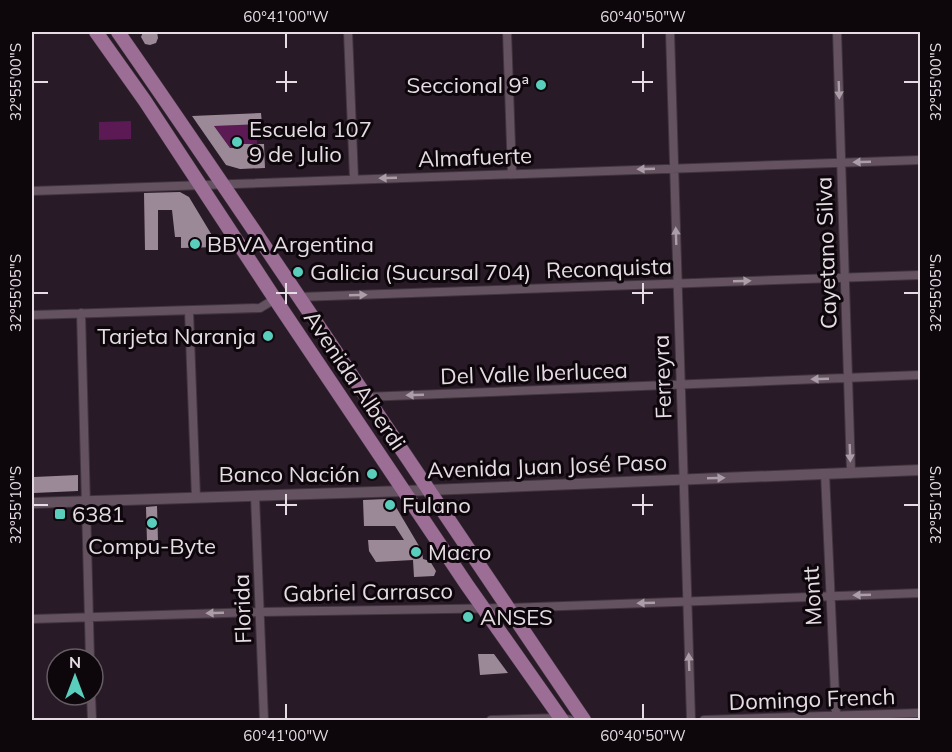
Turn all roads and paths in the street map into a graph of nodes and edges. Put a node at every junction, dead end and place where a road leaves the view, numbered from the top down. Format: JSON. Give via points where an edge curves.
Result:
{"nodes":[{"id":1,"x":96,"y":32,"type":"edge"},
{"id":2,"x":118,"y":32,"type":"edge"},
{"id":3,"x":348,"y":32,"type":"edge"},
{"id":4,"x":507,"y":32,"type":"edge"},
{"id":5,"x":670,"y":32,"type":"edge"},
{"id":6,"x":837,"y":32,"type":"edge"},
{"id":7,"x":921,"y":159,"type":"edge"},
{"id":8,"x":841,"y":162,"type":"junction"},
{"id":9,"x":674,"y":168,"type":"junction"},
{"id":10,"x":512,"y":174,"type":"junction"},
{"id":11,"x":354,"y":179,"type":"junction"},
{"id":12,"x":201,"y":185,"type":"junction"},
{"id":13,"x":222,"y":185,"type":"junction"},
{"id":14,"x":32,"y":191,"type":"edge"},
{"id":15,"x":921,"y":275,"type":"edge"},
{"id":16,"x":845,"y":278,"type":"junction"},
{"id":17,"x":677,"y":284,"type":"junction"},
{"id":18,"x":299,"y":297,"type":"junction"},
{"id":19,"x":275,"y":299,"type":"junction"},
{"id":20,"x":189,"y":311,"type":"junction"},
{"id":21,"x":81,"y":314,"type":"junction"},
{"id":22,"x":32,"y":315,"type":"edge"},
{"id":23,"x":921,"y":375,"type":"edge"},
{"id":24,"x":848,"y":378,"type":"junction"},
{"id":25,"x":680,"y":385,"type":"junction"},
{"id":26,"x":365,"y":397,"type":"junction"},
{"id":27,"x":921,"y":470,"type":"edge"},
{"id":28,"x":851,"y":472,"type":"junction"},
{"id":29,"x":825,"y":474,"type":"junction"},
{"id":30,"x":683,"y":479,"type":"junction"},
{"id":31,"x":429,"y":490,"type":"junction"},
{"id":32,"x":405,"y":491,"type":"junction"},
{"id":33,"x":255,"y":496,"type":"junction"},
{"id":34,"x":196,"y":498,"type":"junction"},
{"id":35,"x":85,"y":501,"type":"junction"},
{"id":36,"x":32,"y":503,"type":"edge"},
{"id":37,"x":921,"y":593,"type":"edge"},
{"id":38,"x":830,"y":596,"type":"junction"},
{"id":39,"x":687,"y":602,"type":"junction"},
{"id":40,"x":483,"y":608,"type":"junction"},
{"id":41,"x":508,"y":608,"type":"junction"},
{"id":42,"x":260,"y":612,"type":"junction"},
{"id":43,"x":89,"y":617,"type":"junction"},
{"id":44,"x":32,"y":619,"type":"edge"},
{"id":45,"x":90,"y":647,"type":"edge"},
{"id":46,"x":921,"y":713,"type":"edge"},
{"id":47,"x":836,"y":716,"type":"junction"},
{"id":48,"x":264,"y":720,"type":"edge"},
{"id":49,"x":491,"y":720,"type":"edge"},
{"id":50,"x":564,"y":720,"type":"edge"},
{"id":51,"x":584,"y":720,"type":"edge"},
{"id":52,"x":691,"y":720,"type":"edge"},
{"id":53,"x":704,"y":720,"type":"edge"}],
"edges":[{"from":1,"to":12,"type":"main road","name":"Avenida Alberdi"},
{"from":2,"to":13,"type":"main road","name":"Avenida Alberdi"},
{"from":3,"to":11,"type":"street"},
{"from":4,"to":10,"type":"street"},
{"from":5,"to":9,"type":"street","name":"Ferreyra"},
{"from":6,"to":8,"type":"street","name":"Cayetano Silva","one_way":true},
{"from":7,"to":8,"type":"street","name":"Almafuerte","one_way":true},
{"from":8,"to":9,"type":"street","name":"Almafuerte"},
{"from":8,"to":16,"type":"street","name":"Cayetano Silva"},
{"from":9,"to":10,"type":"street","name":"Almafuerte","one_way":true},
{"from":17,"to":9,"type":"street","name":"Ferreyra","one_way":true},
{"from":10,"to":11,"type":"street","name":"Almafuerte","one_way":true},
{"from":11,"to":13,"type":"street","name":"Almafuerte"},
{"from":12,"to":13,"type":"street","name":"Almafuerte"},
{"from":12,"to":14,"type":"street","name":"Almafuerte"},
{"from":12,"to":19,"type":"main road","name":"Avenida Alberdi"},
{"from":13,"to":18,"type":"main road","name":"Avenida Alberdi"},
{"from":15,"to":16,"type":"street","name":"Reconquista"},
{"from":17,"to":16,"type":"street","name":"Reconquista","one_way":true},
{"from":16,"to":24,"type":"street","name":"Cayetano Silva"},
{"from":18,"to":17,"type":"street","name":"Reconquista","one_way":true},
{"from":17,"to":25,"type":"street","name":"Ferreyra"},
{"from":18,"to":26,"type":"main road","name":"Avenida Alberdi"},
{"from":19,"to":20,"type":"street","via":[[260,308]]},
{"from":19,"to":32,"type":"main road","name":"Avenida Alberdi"},
{"from":20,"to":21,"type":"street"},
{"from":20,"to":34,"type":"street"},
{"from":21,"to":22,"type":"street"},
{"from":21,"to":35,"type":"street"},
{"from":23,"to":24,"type":"street","name":"Del Valle Iberlucea"},
{"from":24,"to":25,"type":"street","name":"Del Valle Iberlucea","one_way":true},
{"from":24,"to":28,"type":"street","name":"Cayetano Silva","one_way":true},
{"from":25,"to":26,"type":"street","name":"Del Valle Iberlucea","one_way":true},
{"from":25,"to":30,"type":"street","name":"Ferreyra"},
{"from":26,"to":31,"type":"main road","name":"Avenida Alberdi"},
{"from":27,"to":28,"type":"street","name":"Avenida Juan José Paso"},
{"from":28,"to":29,"type":"street","name":"Avenida Juan José Paso"},
{"from":30,"to":29,"type":"street","name":"Avenida Juan José Paso","one_way":true},
{"from":29,"to":38,"type":"street","name":"Montt"},
{"from":30,"to":31,"type":"street","name":"Avenida Juan José Paso"},
{"from":30,"to":39,"type":"street","name":"Ferreyra"},
{"from":31,"to":32,"type":"street","name":"Avenida Juan José Paso"},
{"from":31,"to":41,"type":"main road","name":"Avenida Alberdi"},
{"from":32,"to":33,"type":"street","name":"Avenida Juan José Paso"},
{"from":32,"to":40,"type":"main road","name":"Avenida Alberdi"},
{"from":33,"to":34,"type":"street","name":"Avenida Juan José Paso"},
{"from":33,"to":42,"type":"street","name":"Florida"},
{"from":34,"to":35,"type":"street","name":"Avenida Juan José Paso"},
{"from":35,"to":36,"type":"street","name":"Avenida Juan José Paso"},
{"from":35,"to":43,"type":"street"},
{"from":37,"to":38,"type":"street","name":"Gabriel Carrasco","one_way":true},
{"from":38,"to":39,"type":"street","name":"Gabriel Carrasco"},
{"from":38,"to":47,"type":"street","name":"Montt"},
{"from":39,"to":41,"type":"street","name":"Gabriel Carrasco","one_way":true},
{"from":52,"to":39,"type":"street","name":"Ferreyra","one_way":true},
{"from":40,"to":41,"type":"street","name":"Gabriel Carrasco"},
{"from":40,"to":42,"type":"street","name":"Gabriel Carrasco"},
{"from":40,"to":50,"type":"main road","name":"Avenida Alberdi"},
{"from":41,"to":51,"type":"main road","name":"Avenida Alberdi"},
{"from":42,"to":43,"type":"street","name":"Gabriel Carrasco","one_way":true},
{"from":42,"to":48,"type":"street","name":"Florida"},
{"from":43,"to":44,"type":"street","name":"Gabriel Carrasco"},
{"from":43,"to":45,"type":"street"},
{"from":46,"to":47,"type":"street","name":"Domingo French"},
{"from":47,"to":53,"type":"street","name":"Domingo French"},
{"from":49,"to":50,"type":"street"}]}
